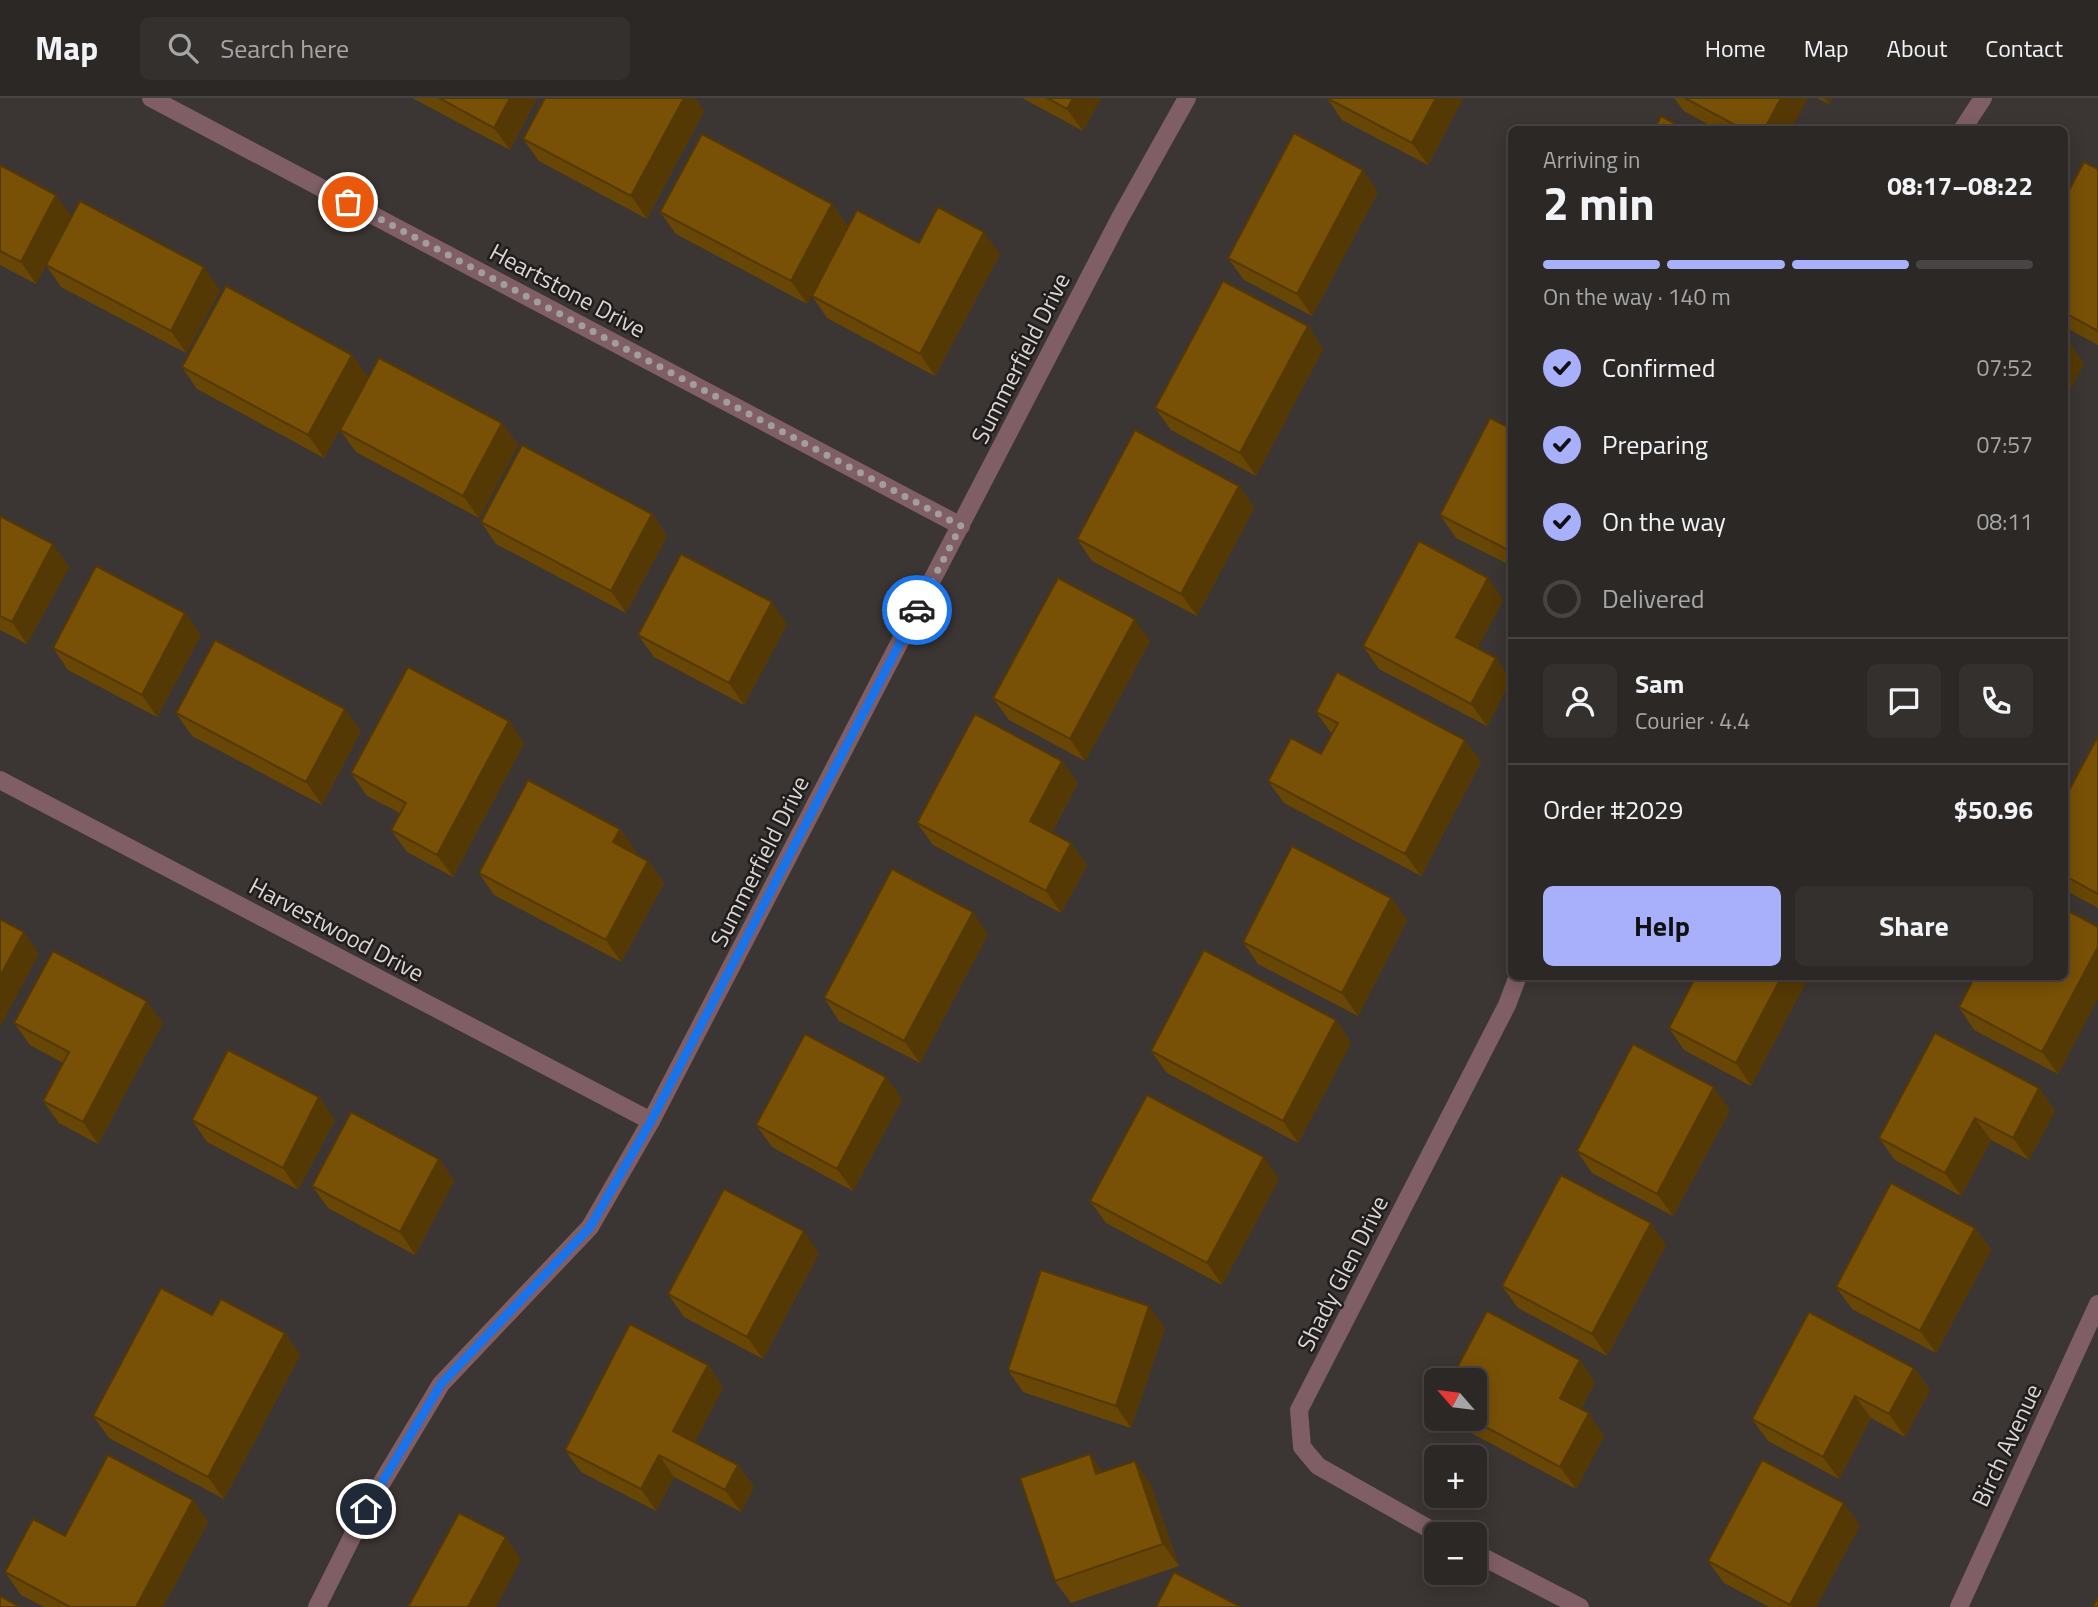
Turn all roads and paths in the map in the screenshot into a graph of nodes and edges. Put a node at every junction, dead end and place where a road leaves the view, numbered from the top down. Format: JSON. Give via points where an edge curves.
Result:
{"nodes":[{"id":1,"x":151,"y":98,"type":"edge"},
{"id":2,"x":1187,"y":98,"type":"edge"},
{"id":3,"x":1983,"y":98,"type":"edge"},
{"id":4,"x":1965,"y":126,"type":"edge"},
{"id":5,"x":961,"y":526,"type":"junction"},
{"id":6,"x":0,"y":780,"type":"edge"},
{"id":7,"x":1516,"y":980,"type":"edge"},
{"id":8,"x":651,"y":1121,"type":"junction"},
{"id":9,"x":2098,"y":1304,"type":"edge"},
{"id":10,"x":1424,"y":1526,"type":"edge"},
{"id":11,"x":1487,"y":1559,"type":"edge"},
{"id":12,"x":317,"y":1607,"type":"edge"},
{"id":13,"x":1580,"y":1607,"type":"edge"},
{"id":14,"x":1959,"y":1607,"type":"edge"}],
"edges":[{"from":1,"to":5,"type":"street","name":"Heartstone Drive"},
{"from":2,"to":5,"type":"street","name":"Summerfield Drive"},
{"from":3,"to":4,"type":"street"},
{"from":5,"to":8,"type":"street","name":"Summerfield Drive"},
{"from":6,"to":8,"type":"street","name":"Harvestwood Drive"},
{"from":7,"to":10,"type":"street","name":"Shady Glen Drive","via":[[1299,1410],[1302,1447],[1318,1466]]},
{"from":8,"to":12,"type":"street","name":"Summerfield Drive","via":[[590,1227],[441,1384],[366,1509]]},
{"from":9,"to":14,"type":"street","name":"Birch Avenue"},
{"from":11,"to":13,"type":"street"}]}
